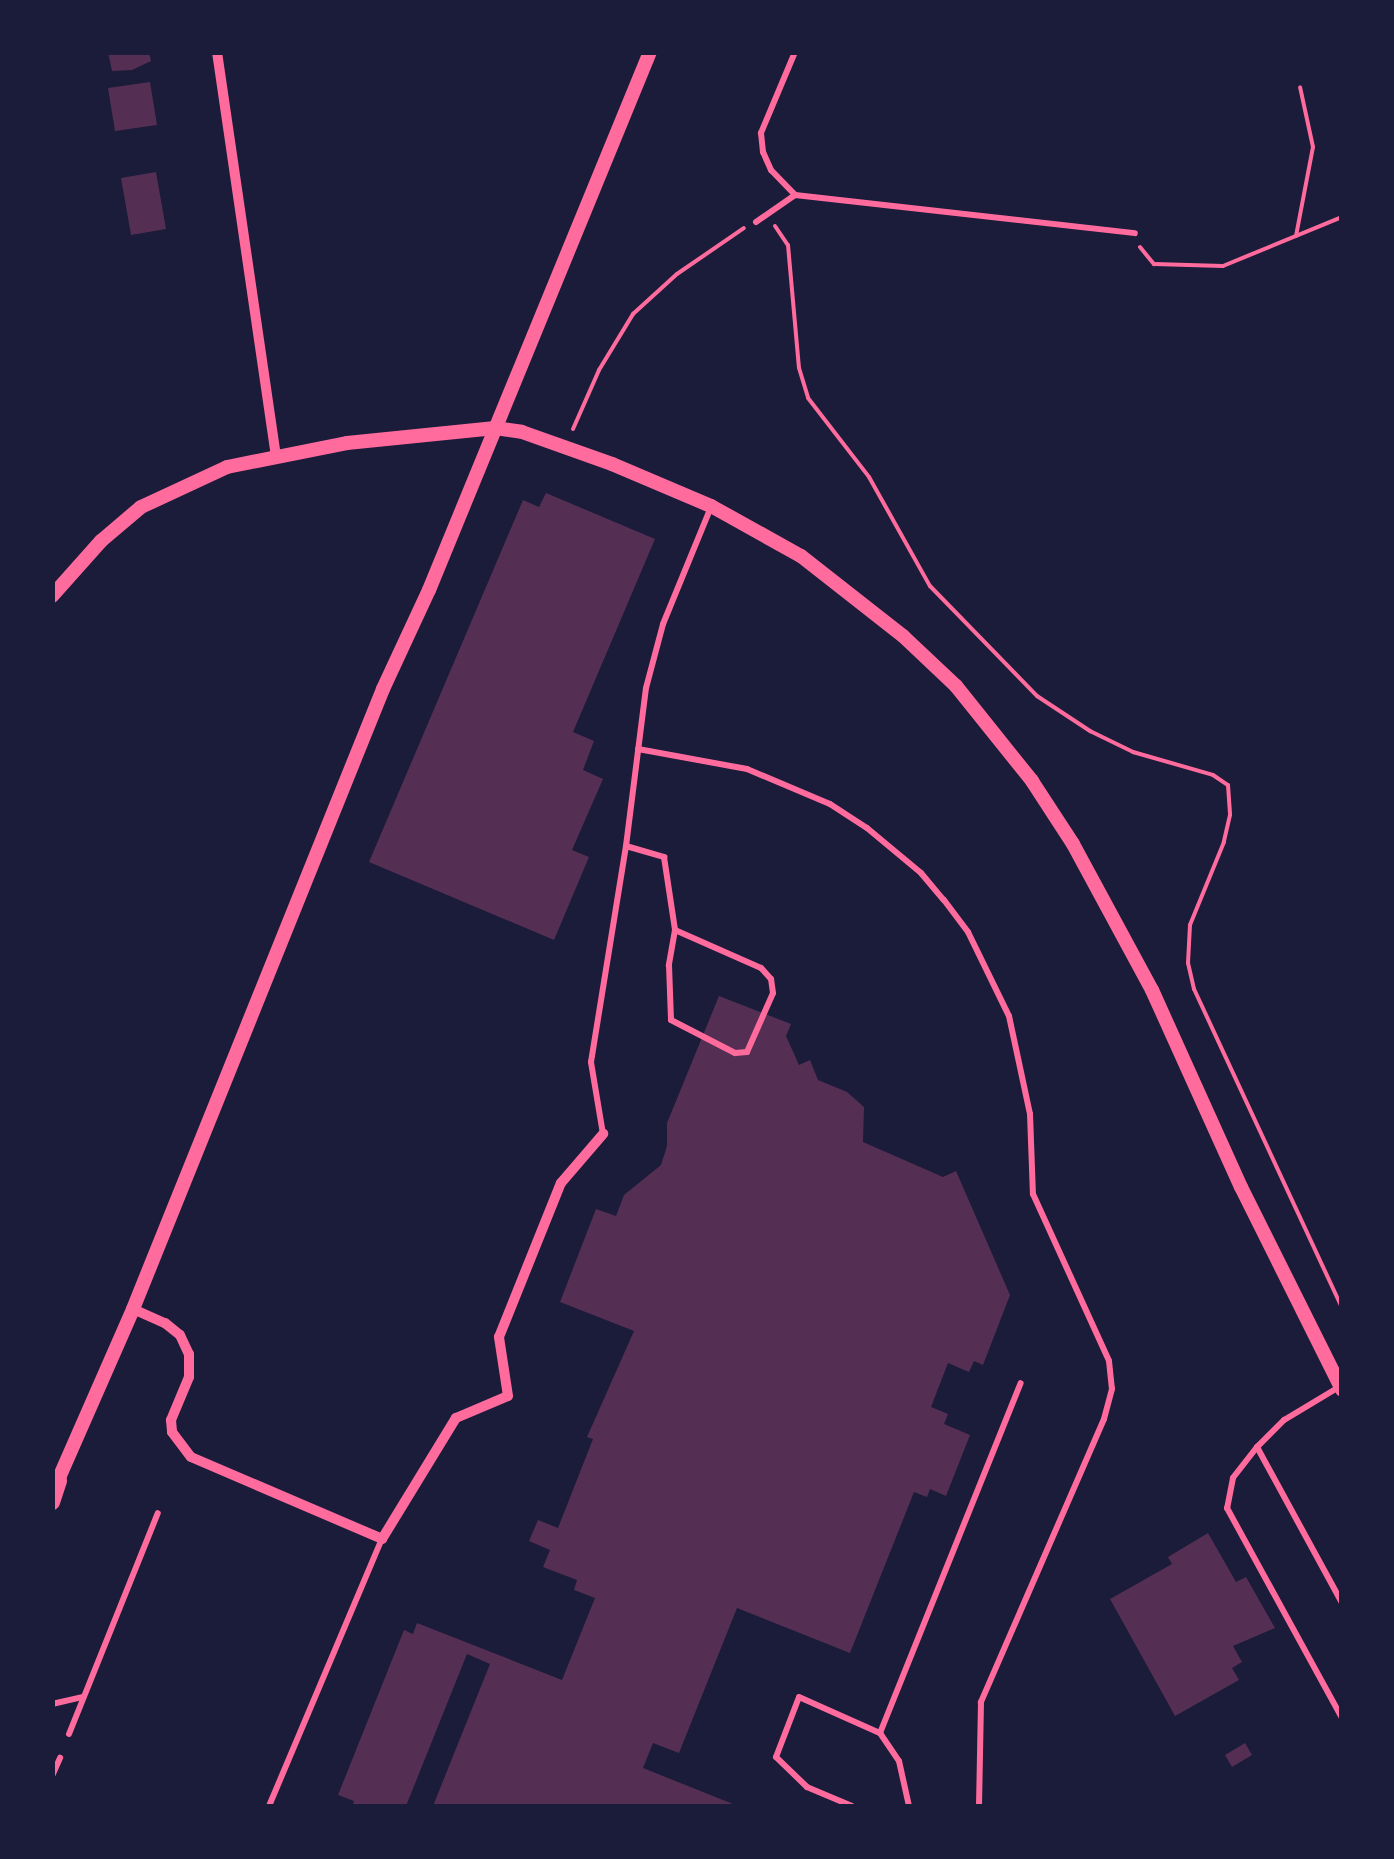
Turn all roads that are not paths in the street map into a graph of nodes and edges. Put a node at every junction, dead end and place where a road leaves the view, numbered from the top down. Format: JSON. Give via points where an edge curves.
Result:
{"nodes":[{"id":1,"x":217,"y":52,"type":"edge"},
{"id":2,"x":650,"y":52,"type":"edge"},
{"id":3,"x":795,"y":52,"type":"edge"},
{"id":4,"x":795,"y":195,"type":"junction"},
{"id":5,"x":756,"y":222,"type":"road end"},
{"id":6,"x":1134,"y":233,"type":"road end"},
{"id":7,"x":495,"y":428,"type":"junction"},
{"id":8,"x":276,"y":455,"type":"junction"},
{"id":9,"x":711,"y":506,"type":"junction"},
{"id":10,"x":52,"y":596,"type":"edge"},
{"id":11,"x":638,"y":749,"type":"junction"},
{"id":12,"x":626,"y":846,"type":"junction"},
{"id":13,"x":675,"y":930,"type":"junction"},
{"id":14,"x":603,"y":1134,"type":"joint"},
{"id":15,"x":133,"y":1308,"type":"junction"},
{"id":16,"x":1021,"y":1383,"type":"dead end"},
{"id":17,"x":1341,"y":1388,"type":"edge"},
{"id":18,"x":1257,"y":1448,"type":"junction"},
{"id":19,"x":56,"y":1486,"type":"edge"},
{"id":20,"x":52,"y":1502,"type":"edge"},
{"id":21,"x":158,"y":1513,"type":"dead end"},
{"id":22,"x":382,"y":1539,"type":"junction"},
{"id":23,"x":1342,"y":1603,"type":"edge"},
{"id":24,"x":84,"y":1696,"type":"junction"},
{"id":25,"x":52,"y":1704,"type":"edge"},
{"id":26,"x":1342,"y":1718,"type":"edge"},
{"id":27,"x":880,"y":1733,"type":"junction"},
{"id":28,"x":70,"y":1734,"type":"dead end"},
{"id":29,"x":60,"y":1758,"type":"dead end"},
{"id":30,"x":52,"y":1776,"type":"edge"},
{"id":31,"x":268,"y":1806,"type":"edge"},
{"id":32,"x":852,"y":1806,"type":"edge"},
{"id":33,"x":910,"y":1806,"type":"edge"},
{"id":34,"x":980,"y":1806,"type":"edge"}],
"edges":[{"from":1,"to":8,"type":"street"},
{"from":2,"to":7,"type":"street"},
{"from":3,"to":4,"type":"lane","via":[[762,133],[772,170]]},
{"from":4,"to":5,"type":"lane"},
{"from":4,"to":6,"type":"lane"},
{"from":7,"to":8,"type":"street"},
{"from":7,"to":9,"type":"street","via":[[522,432]]},
{"from":7,"to":15,"type":"street"},
{"from":8,"to":10,"type":"street","via":[[189,482],[141,507]]},
{"from":9,"to":11,"type":"lane","via":[[651,664]]},
{"from":9,"to":17,"type":"street","via":[[801,556],[903,636],[956,686],[1032,781],[1106,898]]},
{"from":11,"to":12,"type":"lane"},
{"from":11,"to":34,"type":"lane","via":[[747,769],[830,804],[867,828],[944,900],[1009,1016],[1030,1114],[1032,1194],[1109,1361],[1112,1389],[981,1702]]},
{"from":12,"to":13,"type":"lane","via":[[664,857]]},
{"from":12,"to":14,"type":"lane","via":[[590,1062]]},
{"from":13,"to":13,"type":"lane","via":[[671,1020],[735,1053],[747,1052],[764,1020],[772,979]]},
{"from":14,"to":22,"type":"street","via":[[561,1183],[499,1337],[508,1396],[456,1418]]},
{"from":15,"to":19,"type":"street"},
{"from":15,"to":22,"type":"street","via":[[166,1322],[189,1354],[189,1377],[171,1420],[191,1456]]},
{"from":16,"to":27,"type":"lane"},
{"from":17,"to":18,"type":"lane","via":[[1284,1420]]},
{"from":18,"to":23,"type":"lane"},
{"from":18,"to":26,"type":"lane","via":[[1233,1478],[1228,1508]]},
{"from":19,"to":20,"type":"main road"},
{"from":21,"to":24,"type":"lane"},
{"from":22,"to":31,"type":"lane"},
{"from":24,"to":25,"type":"lane"},
{"from":24,"to":28,"type":"lane"},
{"from":27,"to":32,"type":"lane","via":[[799,1697],[776,1757],[807,1786]]},
{"from":27,"to":33,"type":"lane","via":[[899,1761]]},
{"from":29,"to":30,"type":"lane"}]}
